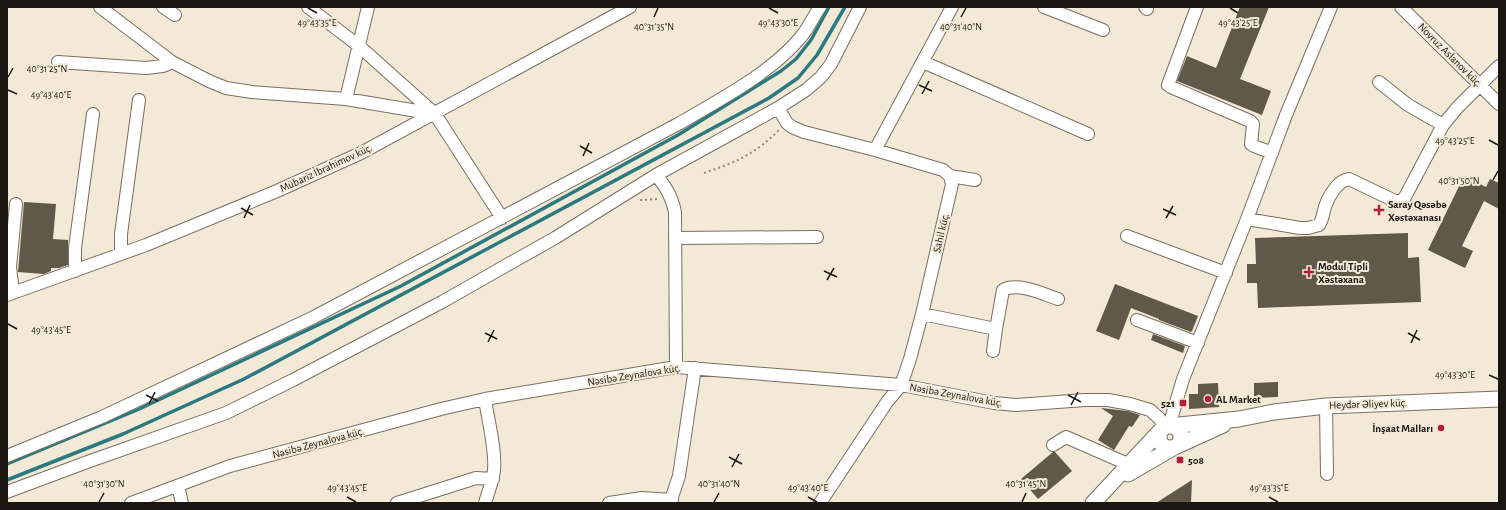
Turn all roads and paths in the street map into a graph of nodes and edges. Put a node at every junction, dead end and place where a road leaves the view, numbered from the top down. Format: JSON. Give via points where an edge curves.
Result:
{"nodes":[{"id":1,"x":100,"y":7,"type":"edge"},
{"id":2,"x":163,"y":7,"type":"edge"},
{"id":3,"x":308,"y":7,"type":"edge"},
{"id":4,"x":368,"y":7,"type":"edge"},
{"id":5,"x":630,"y":7,"type":"edge"},
{"id":6,"x":820,"y":7,"type":"edge"},
{"id":7,"x":860,"y":7,"type":"edge"},
{"id":8,"x":952,"y":7,"type":"edge"},
{"id":9,"x":1044,"y":7,"type":"edge"},
{"id":10,"x":1197,"y":7,"type":"edge"},
{"id":11,"x":1331,"y":7,"type":"edge"},
{"id":12,"x":1401,"y":7,"type":"edge"},
{"id":13,"x":175,"y":16,"type":"dead end"},
{"id":14,"x":1103,"y":30,"type":"dead end"},
{"id":15,"x":359,"y":46,"type":"junction"},
{"id":16,"x":58,"y":62,"type":"dead end"},
{"id":17,"x":172,"y":62,"type":"junction"},
{"id":18,"x":923,"y":62,"type":"junction"},
{"id":19,"x":1499,"y":66,"type":"edge"},
{"id":20,"x":1379,"y":82,"type":"dead end"},
{"id":21,"x":1480,"y":85,"type":"junction"},
{"id":22,"x":346,"y":99,"type":"junction"},
{"id":23,"x":139,"y":100,"type":"dead end"},
{"id":24,"x":1499,"y":104,"type":"edge"},
{"id":25,"x":778,"y":108,"type":"junction"},
{"id":26,"x":93,"y":114,"type":"dead end"},
{"id":27,"x":435,"y":114,"type":"junction"},
{"id":28,"x":787,"y":123,"type":"junction"},
{"id":29,"x":1443,"y":125,"type":"junction"},
{"id":30,"x":1088,"y":134,"type":"dead end"},
{"id":31,"x":875,"y":150,"type":"junction"},
{"id":32,"x":1272,"y":153,"type":"junction"},
{"id":33,"x":704,"y":173,"type":"dead end"},
{"id":34,"x":656,"y":175,"type":"junction"},
{"id":35,"x":950,"y":176,"type":"junction"},
{"id":36,"x":975,"y":180,"type":"dead end"},
{"id":37,"x":16,"y":204,"type":"dead end"},
{"id":38,"x":502,"y":218,"type":"junction"},
{"id":39,"x":1248,"y":218,"type":"junction"},
{"id":40,"x":1127,"y":236,"type":"dead end"},
{"id":41,"x":817,"y":237,"type":"dead end"},
{"id":42,"x":675,"y":238,"type":"junction"},
{"id":43,"x":121,"y":254,"type":"junction"},
{"id":44,"x":75,"y":271,"type":"junction"},
{"id":45,"x":1226,"y":273,"type":"junction"},
{"id":46,"x":10,"y":294,"type":"edge"},
{"id":47,"x":1058,"y":299,"type":"dead end"},
{"id":48,"x":922,"y":314,"type":"junction"},
{"id":49,"x":1137,"y":320,"type":"dead end"},
{"id":50,"x":996,"y":329,"type":"junction"},
{"id":51,"x":1198,"y":343,"type":"junction"},
{"id":52,"x":993,"y":351,"type":"dead end"},
{"id":53,"x":676,"y":367,"type":"junction"},
{"id":54,"x":695,"y":368,"type":"junction"},
{"id":55,"x":901,"y":385,"type":"junction"},
{"id":56,"x":485,"y":399,"type":"junction"},
{"id":57,"x":1499,"y":399,"type":"edge"},
{"id":58,"x":1326,"y":406,"type":"junction"},
{"id":59,"x":1239,"y":419,"type":"junction"},
{"id":60,"x":1165,"y":428,"type":"junction"},
{"id":61,"x":1053,"y":445,"type":"dead end"},
{"id":62,"x":1175,"y":447,"type":"junction"},
{"id":63,"x":7,"y":456,"type":"edge"},
{"id":64,"x":1130,"y":464,"type":"junction"},
{"id":65,"x":1327,"y":474,"type":"dead end"},
{"id":66,"x":493,"y":479,"type":"junction"},
{"id":67,"x":1112,"y":484,"type":"junction"},
{"id":68,"x":178,"y":486,"type":"junction"},
{"id":69,"x":7,"y":492,"type":"edge"},
{"id":70,"x":671,"y":501,"type":"edge"},
{"id":71,"x":131,"y":503,"type":"edge"},
{"id":72,"x":182,"y":503,"type":"edge"},
{"id":73,"x":397,"y":503,"type":"edge"},
{"id":74,"x":485,"y":503,"type":"edge"},
{"id":75,"x":609,"y":503,"type":"edge"},
{"id":76,"x":820,"y":503,"type":"edge"},
{"id":77,"x":1093,"y":503,"type":"edge"}],
"edges":[{"from":1,"to":17,"type":"street"},
{"from":2,"to":13,"type":"street"},
{"from":3,"to":15,"type":"street"},
{"from":4,"to":15,"type":"street"},
{"from":5,"to":27,"type":"street","name":"Mübariz İbrahimov küç."},
{"from":6,"to":38,"type":"street","via":[[801,38],[781,58],[738,88],[680,123]]},
{"from":7,"to":25,"type":"street","via":[[821,77]]},
{"from":8,"to":18,"type":"street"},
{"from":9,"to":14,"type":"street"},
{"from":10,"to":32,"type":"street","via":[[1168,85],[1250,121],[1253,124],[1251,144]]},
{"from":11,"to":32,"type":"street"},
{"from":12,"to":21,"type":"street","name":"Novruz Aslanov küç."},
{"from":15,"to":22,"type":"street"},
{"from":15,"to":27,"type":"street"},
{"from":16,"to":17,"type":"street","via":[[146,68]]},
{"from":17,"to":22,"type":"street","via":[[226,88]]},
{"from":18,"to":30,"type":"street"},
{"from":18,"to":31,"type":"street"},
{"from":19,"to":21,"type":"street"},
{"from":20,"to":29,"type":"street","via":[[1408,105]]},
{"from":21,"to":24,"type":"street","name":"Novruz Aslanov küç."},
{"from":21,"to":29,"type":"street"},
{"from":22,"to":27,"type":"street"},
{"from":23,"to":43,"type":"street","via":[[121,234]]},
{"from":25,"to":28,"type":"street"},
{"from":25,"to":34,"type":"street"},
{"from":26,"to":44,"type":"street","via":[[75,248]]},
{"from":27,"to":38,"type":"street"},
{"from":27,"to":43,"type":"street","name":"Mübariz İbrahimov küç.","via":[[362,154]]},
{"from":28,"to":31,"type":"street","via":[[804,132]]},
{"from":28,"to":33,"type":"path","via":[[754,152]]},
{"from":29,"to":39,"type":"street","via":[[1401,201],[1395,201],[1350,179],[1345,179],[1339,183],[1328,201],[1319,225],[1300,228]]},
{"from":31,"to":35,"type":"street","via":[[943,170]]},
{"from":32,"to":39,"type":"street"},
{"from":34,"to":42,"type":"street","via":[[672,200],[675,212]]},
{"from":34,"to":69,"type":"street","via":[[555,238],[442,302],[293,380],[226,412]]},
{"from":35,"to":36,"type":"street"},
{"from":35,"to":48,"type":"street","name":"Sahil küç.","via":[[952,184]]},
{"from":37,"to":46,"type":"street"},
{"from":38,"to":63,"type":"street","via":[[242,352],[102,417]]},
{"from":39,"to":45,"type":"street"},
{"from":40,"to":45,"type":"street"},
{"from":41,"to":42,"type":"street"},
{"from":42,"to":53,"type":"street"},
{"from":43,"to":44,"type":"street","name":"Mübariz İbrahimov küç."},
{"from":44,"to":46,"type":"street","name":"Mübariz İbrahimov küç."},
{"from":45,"to":51,"type":"street"},
{"from":47,"to":50,"type":"street","via":[[1018,287],[1003,290]]},
{"from":48,"to":50,"type":"street"},
{"from":48,"to":55,"type":"street","name":"Sahil küç."},
{"from":49,"to":51,"type":"street"},
{"from":50,"to":52,"type":"street"},
{"from":51,"to":60,"type":"street"},
{"from":53,"to":54,"type":"street","name":"Nəsibə Zeynalova küç."},
{"from":53,"to":56,"type":"street","name":"Nəsibə Zeynalova küç."},
{"from":54,"to":55,"type":"street","name":"Nəsibə Zeynalova küç."},
{"from":54,"to":70,"type":"street","via":[[680,476]]},
{"from":55,"to":60,"type":"street","name":"Nəsibə Zeynalova küç.","via":[[1016,405],[1108,400],[1150,410]]},
{"from":55,"to":76,"type":"street","name":"Sahil küç."},
{"from":56,"to":66,"type":"street","via":[[494,456]]},
{"from":56,"to":68,"type":"street","name":"Nəsibə Zeynalova küç.","via":[[230,466]]},
{"from":57,"to":58,"type":"main road","name":"Heydər Əliyev küç."},
{"from":58,"to":59,"type":"main road","name":"Heydər Əliyev küç."},
{"from":58,"to":65,"type":"street"},
{"from":59,"to":60,"type":"main road"},
{"from":59,"to":62,"type":"main road"},
{"from":60,"to":62,"type":"main road","via":[[1178,429],[1181,433],[1182,438]]},
{"from":60,"to":64,"type":"main road"},
{"from":61,"to":64,"type":"street","via":[[1066,437]]},
{"from":62,"to":67,"type":"main road"},
{"from":64,"to":67,"type":"main road"},
{"from":66,"to":73,"type":"street","via":[[476,478]]},
{"from":66,"to":74,"type":"street"},
{"from":67,"to":77,"type":"main road"},
{"from":68,"to":71,"type":"street","name":"Nəsibə Zeynalova küç."},
{"from":68,"to":72,"type":"street"},
{"from":70,"to":75,"type":"street","via":[[642,498]]}]}
